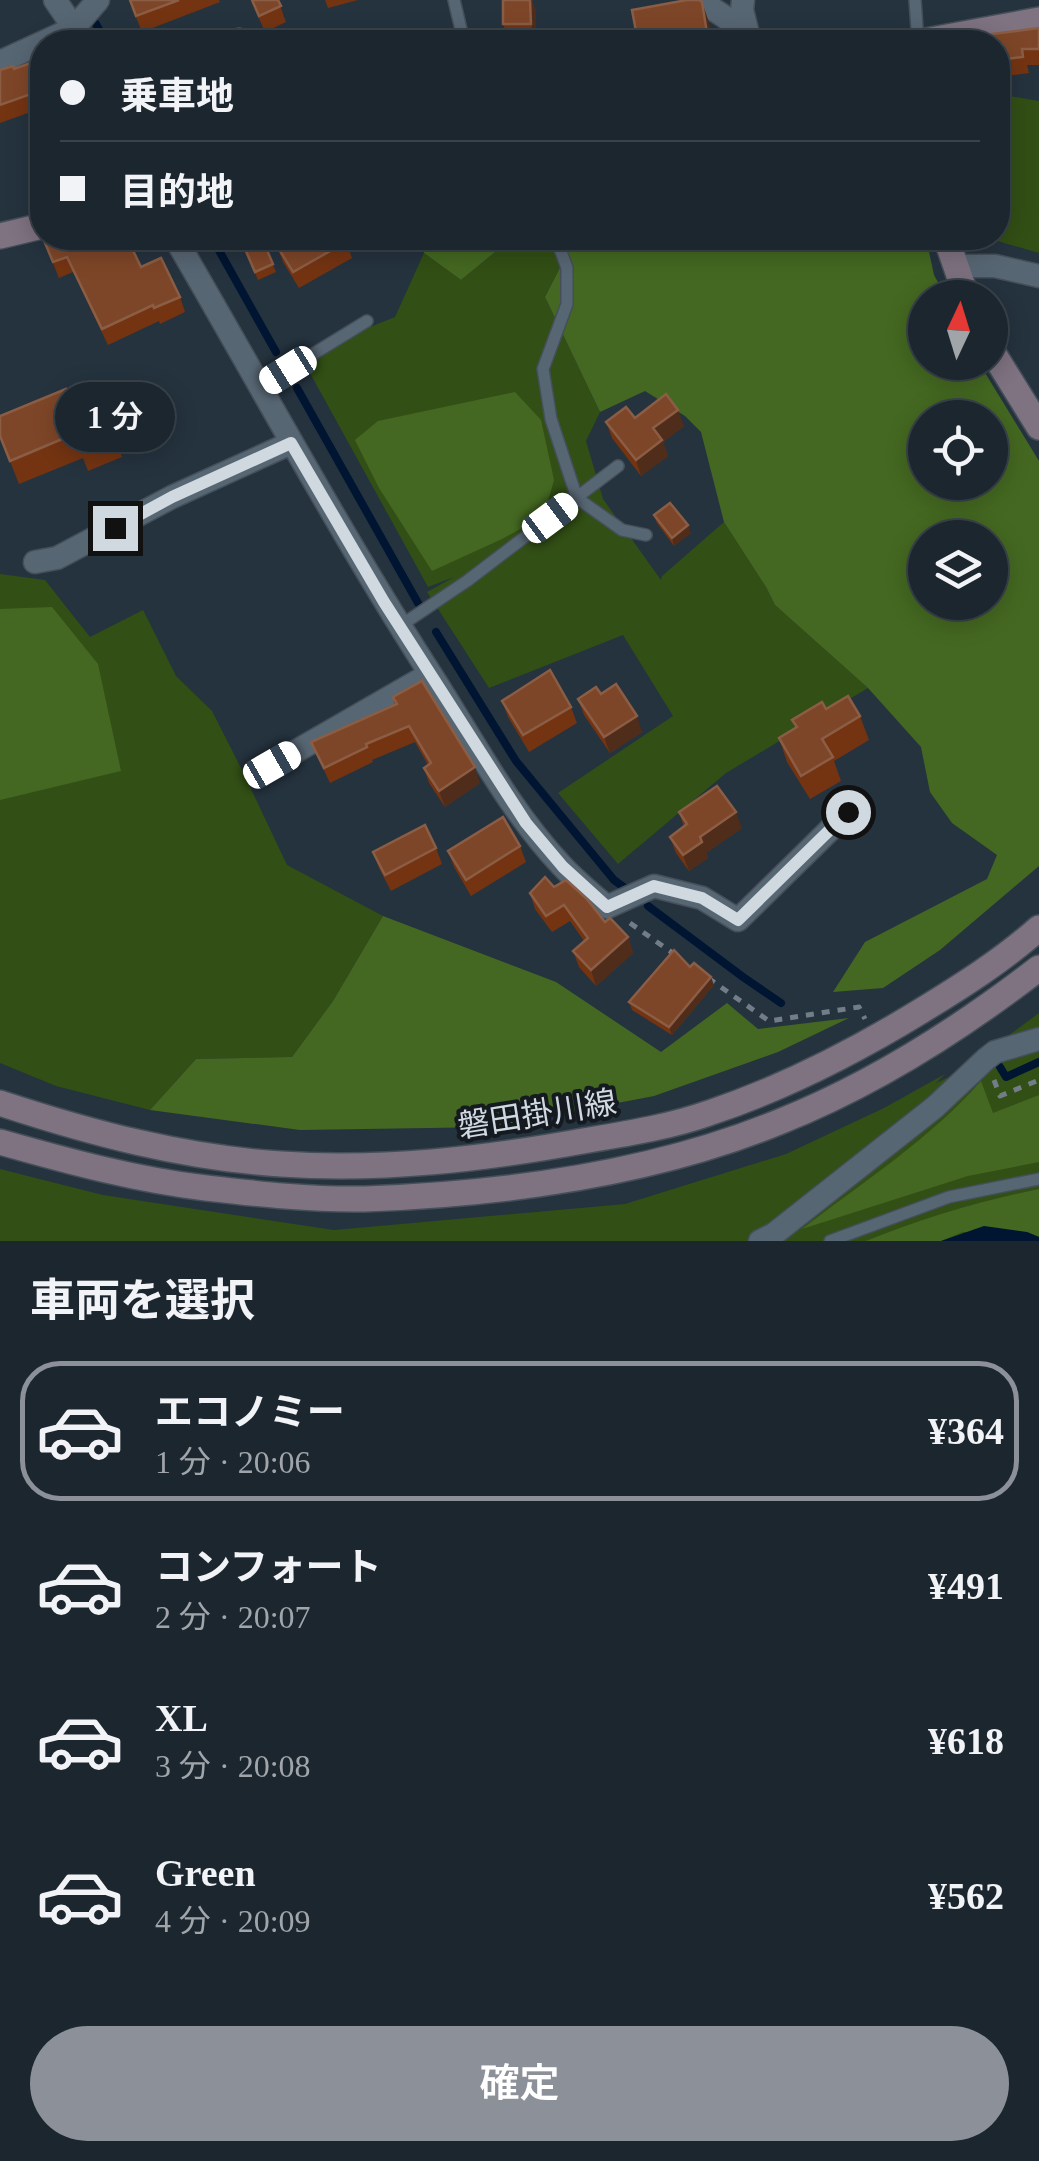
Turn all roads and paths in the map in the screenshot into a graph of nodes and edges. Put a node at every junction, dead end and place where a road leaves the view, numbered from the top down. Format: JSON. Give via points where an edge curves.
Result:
{"nodes":[{"id":1,"x":55,"y":0,"type":"edge"},
{"id":2,"x":98,"y":0,"type":"edge"},
{"id":3,"x":454,"y":0,"type":"edge"},
{"id":4,"x":699,"y":0,"type":"edge"},
{"id":5,"x":743,"y":0,"type":"edge"},
{"id":6,"x":915,"y":0,"type":"edge"},
{"id":7,"x":1039,"y":20,"type":"edge"},
{"id":8,"x":75,"y":30,"type":"edge"},
{"id":9,"x":81,"y":30,"type":"edge"},
{"id":10,"x":461,"y":30,"type":"edge"},
{"id":11,"x":740,"y":30,"type":"edge"},
{"id":12,"x":748,"y":30,"type":"edge"},
{"id":13,"x":918,"y":30,"type":"edge"},
{"id":14,"x":984,"y":30,"type":"edge"},
{"id":15,"x":30,"y":52,"type":"edge"},
{"id":16,"x":0,"y":62,"type":"edge"},
{"id":17,"x":30,"y":229,"type":"edge"},
{"id":18,"x":0,"y":236,"type":"edge"},
{"id":19,"x":182,"y":250,"type":"edge"},
{"id":20,"x":560,"y":250,"type":"edge"},
{"id":21,"x":950,"y":250,"type":"edge"},
{"id":22,"x":955,"y":266,"type":"junction"},
{"id":23,"x":1039,"y":276,"type":"edge"},
{"id":24,"x":960,"y":280,"type":"edge"},
{"id":25,"x":367,"y":321,"type":"dead end"},
{"id":26,"x":1008,"y":377,"type":"edge"},
{"id":27,"x":261,"y":386,"type":"junction"},
{"id":28,"x":1039,"y":426,"type":"edge"},
{"id":29,"x":291,"y":443,"type":"junction"},
{"id":30,"x":618,"y":466,"type":"dead end"},
{"id":31,"x":578,"y":498,"type":"junction"},
{"id":32,"x":646,"y":535,"type":"dead end"},
{"id":33,"x":35,"y":562,"type":"dead end"},
{"id":34,"x":400,"y":626,"type":"junction"},
{"id":35,"x":430,"y":674,"type":"junction"},
{"id":36,"x":272,"y":765,"type":"dead end"},
{"id":37,"x":848,"y":812,"type":"dead end"},
{"id":38,"x":607,"y":907,"type":"junction"},
{"id":39,"x":1039,"y":928,"type":"edge"},
{"id":40,"x":688,"y":964,"type":"edge"},
{"id":41,"x":1039,"y":968,"type":"edge"},
{"id":42,"x":704,"y":976,"type":"edge"},
{"id":43,"x":868,"y":1025,"type":"dead end"},
{"id":44,"x":1039,"y":1039,"type":"edge"},
{"id":45,"x":986,"y":1059,"type":"junction"},
{"id":46,"x":1039,"y":1080,"type":"edge"},
{"id":47,"x":0,"y":1103,"type":"edge"},
{"id":48,"x":0,"y":1142,"type":"edge"},
{"id":49,"x":1039,"y":1178,"type":"edge"},
{"id":50,"x":760,"y":1241,"type":"edge"},
{"id":51,"x":830,"y":1241,"type":"edge"}],
"edges":[{"from":1,"to":8,"type":"street"},
{"from":2,"to":9,"type":"street"},
{"from":3,"to":10,"type":"lane"},
{"from":4,"to":11,"type":"street"},
{"from":5,"to":12,"type":"street"},
{"from":6,"to":13,"type":"lane"},
{"from":7,"to":14,"type":"main road"},
{"from":15,"to":16,"type":"street"},
{"from":17,"to":18,"type":"main road"},
{"from":19,"to":27,"type":"street"},
{"from":20,"to":31,"type":"lane","via":[[566,304],[543,369],[550,419]]},
{"from":21,"to":22,"type":"main road"},
{"from":22,"to":23,"type":"street"},
{"from":22,"to":24,"type":"main road"},
{"from":25,"to":27,"type":"lane"},
{"from":26,"to":28,"type":"main road"},
{"from":27,"to":29,"type":"street"},
{"from":29,"to":33,"type":"street","via":[[57,558]]},
{"from":29,"to":34,"type":"street"},
{"from":30,"to":31,"type":"lane"},
{"from":31,"to":32,"type":"lane","via":[[622,530]]},
{"from":31,"to":34,"type":"lane"},
{"from":34,"to":35,"type":"street"},
{"from":35,"to":36,"type":"street"},
{"from":35,"to":38,"type":"street","via":[[526,823]]},
{"from":37,"to":38,"type":"street","via":[[738,920],[702,898],[654,886]]},
{"from":38,"to":40,"type":"path"},
{"from":39,"to":47,"type":"main road","name":"磐田掛川線","via":[[960,988],[803,1075],[707,1114],[517,1153],[442,1162],[282,1164],[122,1139]]},
{"from":41,"to":48,"type":"main road","name":"磐田掛川線","via":[[947,1033],[779,1122],[695,1151],[557,1180],[363,1199],[283,1196],[116,1172]]},
{"from":42,"to":43,"type":"path","via":[[769,1021],[859,1007]]},
{"from":44,"to":45,"type":"street"},
{"from":45,"to":46,"type":"path","via":[[1000,1096]]},
{"from":45,"to":50,"type":"street","via":[[935,1108]]},
{"from":49,"to":51,"type":"lane","via":[[949,1197]]}]}
